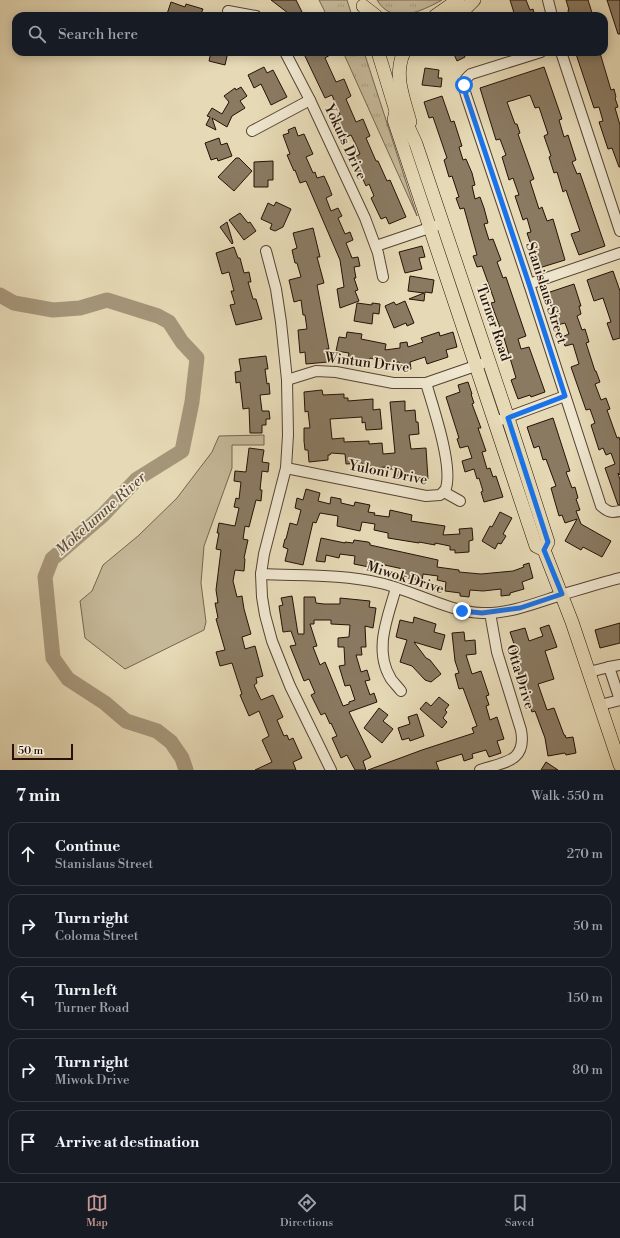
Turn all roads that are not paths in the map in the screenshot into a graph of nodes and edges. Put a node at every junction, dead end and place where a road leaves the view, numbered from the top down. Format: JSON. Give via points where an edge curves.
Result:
{"nodes":[{"id":1,"x":458,"y":0,"type":"edge"},
{"id":2,"x":474,"y":0,"type":"edge"},
{"id":3,"x":548,"y":0,"type":"edge"},
{"id":4,"x":228,"y":11,"type":"dead end"},
{"id":5,"x":234,"y":12,"type":"edge"},
{"id":6,"x":441,"y":12,"type":"edge"},
{"id":7,"x":461,"y":12,"type":"edge"},
{"id":8,"x":551,"y":12,"type":"edge"},
{"id":9,"x":287,"y":56,"type":"edge"},
{"id":10,"x":379,"y":56,"type":"edge"},
{"id":11,"x":402,"y":56,"type":"edge"},
{"id":12,"x":528,"y":56,"type":"edge"},
{"id":13,"x":562,"y":56,"type":"edge"},
{"id":14,"x":310,"y":100,"type":"junction"},
{"id":15,"x":396,"y":111,"type":"junction"},
{"id":16,"x":252,"y":131,"type":"dead end"},
{"id":17,"x":416,"y":144,"type":"junction"},
{"id":18,"x":443,"y":224,"type":"junction"},
{"id":19,"x":430,"y":228,"type":"junction"},
{"id":20,"x":620,"y":231,"type":"edge"},
{"id":21,"x":376,"y":246,"type":"junction"},
{"id":22,"x":266,"y":251,"type":"dead end"},
{"id":23,"x":620,"y":253,"type":"edge"},
{"id":24,"x":383,"y":277,"type":"dead end"},
{"id":25,"x":529,"y":284,"type":"junction"},
{"id":26,"x":489,"y":362,"type":"junction"},
{"id":27,"x":476,"y":366,"type":"junction"},
{"id":28,"x":287,"y":380,"type":"junction"},
{"id":29,"x":426,"y":383,"type":"junction"},
{"id":30,"x":565,"y":396,"type":"junction"},
{"id":31,"x":508,"y":418,"type":"junction"},
{"id":32,"x":495,"y":422,"type":"junction"},
{"id":33,"x":286,"y":468,"type":"junction"},
{"id":34,"x":444,"y":492,"type":"junction"},
{"id":35,"x":460,"y":501,"type":"dead end"},
{"id":36,"x":620,"y":511,"type":"edge"},
{"id":37,"x":544,"y":550,"type":"junction"},
{"id":38,"x":261,"y":574,"type":"junction"},
{"id":39,"x":620,"y":578,"type":"edge"},
{"id":40,"x":396,"y":588,"type":"junction"},
{"id":41,"x":562,"y":594,"type":"junction"},
{"id":42,"x":490,"y":612,"type":"junction"},
{"id":43,"x":620,"y":665,"type":"edge"},
{"id":44,"x":609,"y":667,"type":"junction"},
{"id":45,"x":589,"y":672,"type":"junction"},
{"id":46,"x":401,"y":691,"type":"dead end"},
{"id":47,"x":620,"y":700,"type":"edge"},
{"id":48,"x":600,"y":705,"type":"junction"},
{"id":49,"x":620,"y":765,"type":"edge"},
{"id":50,"x":331,"y":770,"type":"edge"},
{"id":51,"x":480,"y":770,"type":"edge"}],
"edges":[{"from":1,"to":6,"type":"main road"},
{"from":2,"to":7,"type":"main road"},
{"from":3,"to":8,"type":"street"},
{"from":4,"to":5,"type":"street"},
{"from":9,"to":14,"type":"street","name":"Yokuts Drive"},
{"from":10,"to":15,"type":"main road","name":"Turner Road"},
{"from":11,"to":17,"type":"main road","via":[[398,68],[399,77]]},
{"from":12,"to":25,"type":"street","name":"Stanislaus Street","via":[[471,74],[466,78],[464,85]]},
{"from":13,"to":20,"type":"street"},
{"from":14,"to":16,"type":"street"},
{"from":14,"to":21,"type":"street","name":"Yokuts Drive"},
{"from":15,"to":17,"type":"main road","name":"Turner Road","via":[[403,115]]},
{"from":15,"to":19,"type":"main road","name":"Turner Road","via":[[394,120]]},
{"from":17,"to":18,"type":"main road","name":"Turner Road"},
{"from":18,"to":19,"type":"street"},
{"from":18,"to":26,"type":"main road","name":"Turner Road"},
{"from":19,"to":21,"type":"street"},
{"from":19,"to":27,"type":"main road","name":"Turner Road"},
{"from":21,"to":24,"type":"street","name":"Yokuts Drive"},
{"from":22,"to":28,"type":"street","via":[[276,289]]},
{"from":23,"to":25,"type":"street"},
{"from":25,"to":30,"type":"street","name":"Stanislaus Street"},
{"from":26,"to":27,"type":"street","name":"Wintun Drive"},
{"from":26,"to":31,"type":"main road","name":"Turner Road"},
{"from":27,"to":29,"type":"street","name":"Wintun Drive"},
{"from":27,"to":32,"type":"main road","name":"Turner Road"},
{"from":28,"to":29,"type":"street","name":"Wintun Drive","via":[[316,371],[336,372],[393,383]]},
{"from":28,"to":33,"type":"street"},
{"from":29,"to":34,"type":"street","name":"Yuloni Drive","via":[[438,420],[447,466],[448,478]]},
{"from":30,"to":31,"type":"street"},
{"from":30,"to":36,"type":"street","name":"Stanislaus Street","via":[[601,506],[613,513]]},
{"from":31,"to":32,"type":"street"},
{"from":31,"to":37,"type":"main road","name":"Turner Road","via":[[548,542]]},
{"from":32,"to":37,"type":"main road","name":"Turner Road","via":[[536,546]]},
{"from":33,"to":34,"type":"street","name":"Yuloni Drive","via":[[426,496],[436,496]]},
{"from":33,"to":38,"type":"street"},
{"from":34,"to":35,"type":"street"},
{"from":37,"to":41,"type":"main road","name":"Turner Road"},
{"from":38,"to":40,"type":"street","name":"Miwok Drive","via":[[345,577]]},
{"from":38,"to":50,"type":"street","via":[[262,597],[272,641],[290,686]]},
{"from":39,"to":41,"type":"street","name":"Miwok Drive"},
{"from":40,"to":42,"type":"street","name":"Miwok Drive","via":[[462,611]]},
{"from":40,"to":46,"type":"street","via":[[382,650],[391,679]]},
{"from":41,"to":42,"type":"street","name":"Miwok Drive","via":[[520,608]]},
{"from":41,"to":45,"type":"main road","name":"Turner Road"},
{"from":42,"to":51,"type":"street","name":"Otta Drive","via":[[497,652],[522,730],[523,741],[518,755]]},
{"from":43,"to":44,"type":"street"},
{"from":44,"to":45,"type":"street"},
{"from":44,"to":47,"type":"street"},
{"from":45,"to":48,"type":"main road","name":"Turner Road"},
{"from":47,"to":48,"type":"street"},
{"from":48,"to":49,"type":"main road","name":"Turner Road"}]}
